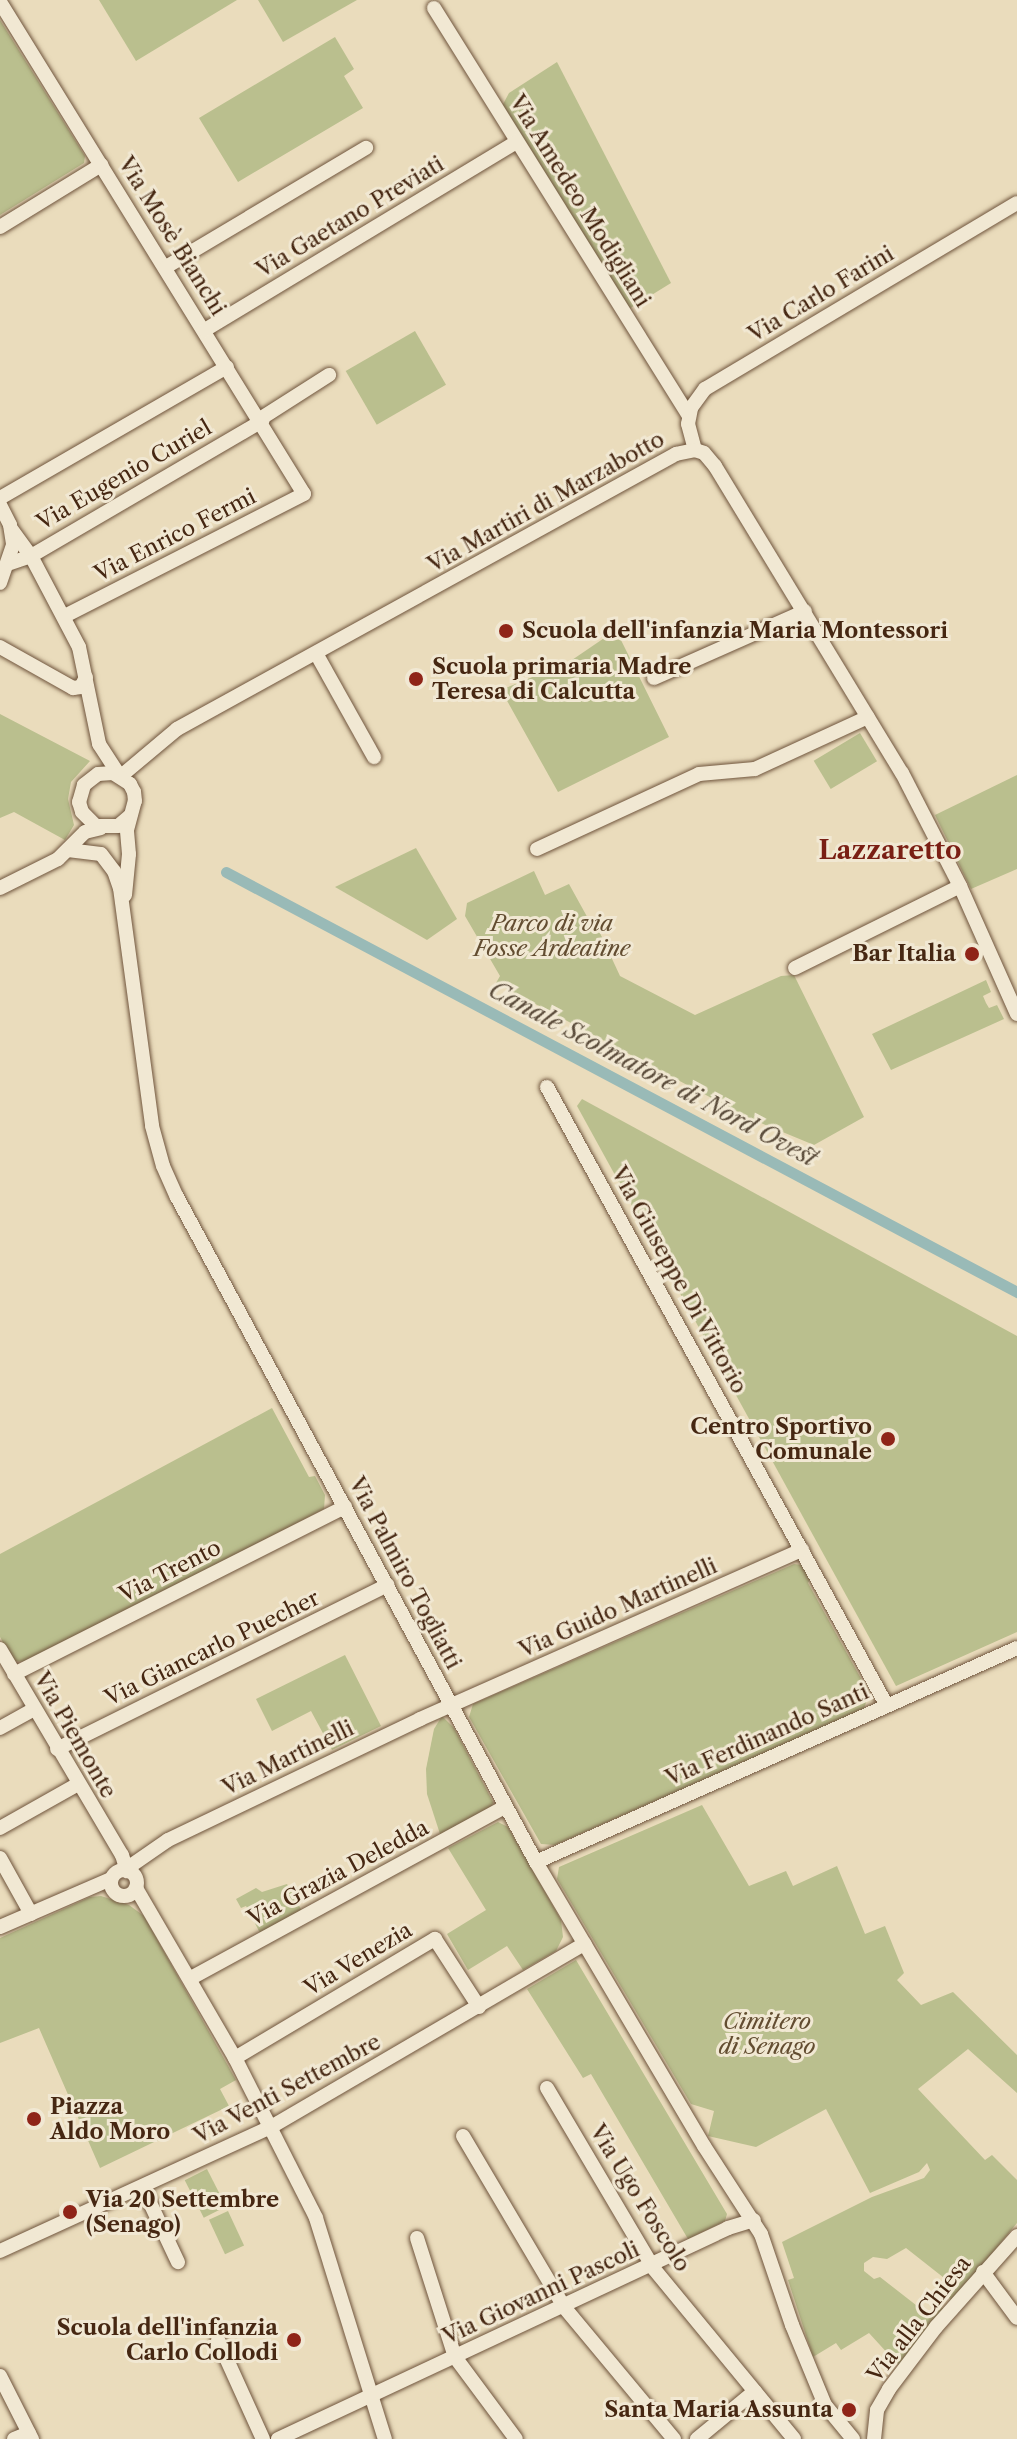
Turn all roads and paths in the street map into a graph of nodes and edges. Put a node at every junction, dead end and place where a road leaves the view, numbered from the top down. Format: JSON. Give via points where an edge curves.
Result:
{"nodes":[{"id":1,"x":0,"y":2,"type":"edge"},
{"id":2,"x":434,"y":8,"type":"dead end"},
{"id":3,"x":517,"y":142,"type":"junction"},
{"id":4,"x":366,"y":148,"type":"dead end"},
{"id":5,"x":101,"y":165,"type":"junction"},
{"id":6,"x":1017,"y":203,"type":"edge"},
{"id":7,"x":0,"y":227,"type":"edge"},
{"id":8,"x":166,"y":267,"type":"junction"},
{"id":9,"x":205,"y":330,"type":"junction"},
{"id":10,"x":227,"y":367,"type":"junction"},
{"id":11,"x":329,"y":375,"type":"dead end"},
{"id":12,"x":689,"y":416,"type":"junction"},
{"id":13,"x":261,"y":420,"type":"junction"},
{"id":14,"x":695,"y":450,"type":"junction"},
{"id":15,"x":304,"y":494,"type":"joint"},
{"id":16,"x":0,"y":498,"type":"edge"},
{"id":17,"x":0,"y":505,"type":"edge"},
{"id":18,"x":6,"y":531,"type":"edge"},
{"id":19,"x":31,"y":556,"type":"junction"},
{"id":20,"x":8,"y":564,"type":"junction"},
{"id":21,"x":0,"y":583,"type":"edge"},
{"id":22,"x":805,"y":611,"type":"junction"},
{"id":23,"x":65,"y":616,"type":"junction"},
{"id":24,"x":0,"y":647,"type":"edge"},
{"id":25,"x":317,"y":655,"type":"junction"},
{"id":26,"x":86,"y":677,"type":"junction"},
{"id":27,"x":654,"y":678,"type":"dead end"},
{"id":28,"x":73,"y":688,"type":"junction"},
{"id":29,"x":92,"y":710,"type":"junction"},
{"id":30,"x":868,"y":717,"type":"junction"},
{"id":31,"x":99,"y":744,"type":"junction"},
{"id":32,"x":146,"y":756,"type":"junction"},
{"id":33,"x":374,"y":757,"type":"dead end"},
{"id":34,"x":93,"y":776,"type":"junction"},
{"id":35,"x":120,"y":776,"type":"junction"},
{"id":36,"x":134,"y":792,"type":"junction"},
{"id":37,"x":82,"y":812,"type":"junction"},
{"id":38,"x":130,"y":816,"type":"junction"},
{"id":39,"x":105,"y":828,"type":"junction"},
{"id":40,"x":127,"y":843,"type":"junction"},
{"id":41,"x":72,"y":844,"type":"junction"},
{"id":42,"x":537,"y":849,"type":"dead end"},
{"id":43,"x":960,"y":886,"type":"junction"},
{"id":44,"x":0,"y":888,"type":"edge"},
{"id":45,"x":124,"y":907,"type":"junction"},
{"id":46,"x":795,"y":968,"type":"dead end"},
{"id":47,"x":1017,"y":1014,"type":"edge"},
{"id":48,"x":547,"y":1087,"type":"dead end"},
{"id":49,"x":345,"y":1507,"type":"junction"},
{"id":50,"x":802,"y":1550,"type":"junction"},
{"id":51,"x":387,"y":1585,"type":"junction"},
{"id":52,"x":1017,"y":1648,"type":"edge"},
{"id":53,"x":0,"y":1649,"type":"edge"},
{"id":54,"x":14,"y":1674,"type":"junction"},
{"id":55,"x":451,"y":1706,"type":"junction"},
{"id":56,"x":887,"y":1706,"type":"junction"},
{"id":57,"x":34,"y":1709,"type":"junction"},
{"id":58,"x":0,"y":1728,"type":"edge"},
{"id":59,"x":57,"y":1749,"type":"junction"},
{"id":60,"x":78,"y":1784,"type":"junction"},
{"id":61,"x":505,"y":1807,"type":"junction"},
{"id":62,"x":0,"y":1828,"type":"edge"},
{"id":63,"x":116,"y":1846,"type":"junction"},
{"id":64,"x":146,"y":1854,"type":"junction"},
{"id":65,"x":0,"y":1858,"type":"edge"},
{"id":66,"x":536,"y":1862,"type":"junction"},
{"id":67,"x":124,"y":1881,"type":"junction"},
{"id":68,"x":31,"y":1914,"type":"junction"},
{"id":69,"x":0,"y":1927,"type":"edge"},
{"id":70,"x":584,"y":1944,"type":"junction"},
{"id":71,"x":191,"y":1978,"type":"junction"},
{"id":72,"x":479,"y":2007,"type":"junction"},
{"id":73,"x":235,"y":2058,"type":"junction"},
{"id":74,"x":547,"y":2088,"type":"dead end"},
{"id":75,"x":271,"y":2127,"type":"junction"},
{"id":76,"x":463,"y":2136,"type":"dead end"},
{"id":77,"x":143,"y":2188,"type":"junction"},
{"id":78,"x":742,"y":2204,"type":"junction"},
{"id":79,"x":754,"y":2220,"type":"junction"},
{"id":80,"x":728,"y":2228,"type":"junction"},
{"id":81,"x":1017,"y":2236,"type":"edge"},
{"id":82,"x":417,"y":2238,"type":"dead end"},
{"id":83,"x":0,"y":2251,"type":"edge"},
{"id":84,"x":178,"y":2262,"type":"dead end"},
{"id":85,"x":652,"y":2264,"type":"junction"},
{"id":86,"x":983,"y":2272,"type":"junction"},
{"id":87,"x":564,"y":2307,"type":"junction"},
{"id":88,"x":1017,"y":2318,"type":"edge"},
{"id":89,"x":218,"y":2340,"type":"dead end"},
{"id":90,"x":455,"y":2357,"type":"junction"},
{"id":91,"x":0,"y":2376,"type":"edge"},
{"id":92,"x":755,"y":2391,"type":"junction"},
{"id":93,"x":372,"y":2395,"type":"junction"},
{"id":94,"x":30,"y":2436,"type":"edge"},
{"id":95,"x":14,"y":2439,"type":"edge"},
{"id":96,"x":263,"y":2439,"type":"edge"},
{"id":97,"x":278,"y":2439,"type":"edge"},
{"id":98,"x":385,"y":2439,"type":"edge"},
{"id":99,"x":516,"y":2439,"type":"edge"},
{"id":100,"x":674,"y":2439,"type":"edge"},
{"id":101,"x":697,"y":2439,"type":"edge"},
{"id":102,"x":794,"y":2439,"type":"edge"},
{"id":103,"x":853,"y":2439,"type":"edge"},
{"id":104,"x":874,"y":2439,"type":"edge"}],
"edges":[{"from":1,"to":5,"type":"street","name":"Via Mosè Bianchi"},
{"from":2,"to":3,"type":"street","name":"Via Amedeo Modigliani"},
{"from":3,"to":9,"type":"street","name":"Via Gaetano Previati"},
{"from":3,"to":12,"type":"street","name":"Via Amedeo Modigliani"},
{"from":4,"to":8,"type":"street"},
{"from":5,"to":7,"type":"street"},
{"from":5,"to":8,"type":"street","name":"Via Mosè Bianchi"},
{"from":6,"to":12,"type":"street","name":"Via Carlo Farini","via":[[713,383],[699,394]]},
{"from":8,"to":9,"type":"street","name":"Via Mosè Bianchi"},
{"from":9,"to":10,"type":"street","name":"Via Mosè Bianchi"},
{"from":10,"to":13,"type":"street","name":"Via Mosè Bianchi"},
{"from":10,"to":16,"type":"street"},
{"from":11,"to":13,"type":"street","name":"Via Eugenio Curiel"},
{"from":12,"to":14,"type":"street"},
{"from":13,"to":15,"type":"street","name":"Via Mosè Bianchi"},
{"from":13,"to":19,"type":"street","name":"Via Eugenio Curiel"},
{"from":14,"to":22,"type":"street","name":"Via Martiri di Marzabotto","via":[[715,466]]},
{"from":14,"to":25,"type":"street","name":"Via Martiri di Marzabotto","via":[[676,454]]},
{"from":15,"to":23,"type":"street","name":"Via Enrico Fermi"},
{"from":17,"to":18,"type":"street"},
{"from":18,"to":19,"type":"street"},
{"from":18,"to":20,"type":"street","via":[[13,545]]},
{"from":19,"to":20,"type":"street","name":"Via Eugenio Curiel"},
{"from":19,"to":23,"type":"street"},
{"from":20,"to":21,"type":"street"},
{"from":22,"to":27,"type":"street"},
{"from":22,"to":30,"type":"street","name":"Via Martiri di Marzabotto"},
{"from":23,"to":26,"type":"street"},
{"from":24,"to":28,"type":"street"},
{"from":25,"to":32,"type":"street","name":"Via Martiri di Marzabotto","via":[[177,729]]},
{"from":25,"to":33,"type":"street"},
{"from":26,"to":28,"type":"street","via":[[81,687]]},
{"from":26,"to":29,"type":"street"},
{"from":28,"to":29,"type":"street"},
{"from":29,"to":31,"type":"street"},
{"from":30,"to":42,"type":"street","via":[[755,769],[699,774]]},
{"from":30,"to":43,"type":"street","name":"Via Martiri di Marzabotto"},
{"from":31,"to":34,"type":"street"},
{"from":31,"to":35,"type":"street"},
{"from":32,"to":35,"type":"street","name":"Via Martiri di Marzabotto"},
{"from":32,"to":36,"type":"street"},
{"from":34,"to":35,"type":"street"},
{"from":34,"to":37,"type":"street","via":[[80,792]]},
{"from":35,"to":36,"type":"street"},
{"from":36,"to":38,"type":"street"},
{"from":37,"to":39,"type":"street"},
{"from":37,"to":41,"type":"street"},
{"from":38,"to":39,"type":"street"},
{"from":38,"to":40,"type":"street","name":"Via Palmiro Togliatti"},
{"from":39,"to":40,"type":"street"},
{"from":39,"to":41,"type":"street","via":[[92,828]]},
{"from":40,"to":45,"type":"street","name":"Via Palmiro Togliatti"},
{"from":41,"to":44,"type":"street"},
{"from":41,"to":45,"type":"street","name":"Via Palmiro Togliatti","via":[[101,854],[114,871]]},
{"from":43,"to":46,"type":"street"},
{"from":43,"to":47,"type":"street","name":"Via Martiri di Marzabotto"},
{"from":45,"to":49,"type":"street","name":"Via Palmiro Togliatti","via":[[147,1097],[163,1166]]},
{"from":48,"to":50,"type":"street","name":"Via Giuseppe Di Vittorio"},
{"from":49,"to":51,"type":"street","name":"Via Palmiro Togliatti"},
{"from":49,"to":54,"type":"street","name":"Via Trento"},
{"from":50,"to":55,"type":"street","name":"Via Guido Martinelli"},
{"from":50,"to":56,"type":"street","name":"Via Giuseppe Di Vittorio"},
{"from":51,"to":55,"type":"street","name":"Via Palmiro Togliatti"},
{"from":51,"to":59,"type":"street","name":"Via Giancarlo Puecher"},
{"from":52,"to":56,"type":"street","name":"Via Ferdinando Santi"},
{"from":53,"to":54,"type":"street","name":"Via Piemonte"},
{"from":54,"to":57,"type":"street","name":"Via Piemonte"},
{"from":55,"to":61,"type":"street","name":"Via Palmiro Togliatti"},
{"from":55,"to":64,"type":"street","name":"Via Martinelli"},
{"from":56,"to":66,"type":"street","name":"Via Ferdinando Santi"},
{"from":57,"to":58,"type":"street"},
{"from":57,"to":59,"type":"street","name":"Via Piemonte"},
{"from":59,"to":60,"type":"street","name":"Via Piemonte"},
{"from":60,"to":62,"type":"street"},
{"from":60,"to":63,"type":"street","name":"Via Piemonte"},
{"from":61,"to":66,"type":"street","name":"Via Palmiro Togliatti"},
{"from":61,"to":71,"type":"street","name":"Via Grazia Deledda"},
{"from":63,"to":64,"type":"street","via":[[131,1856]]},
{"from":63,"to":67,"type":"street"},
{"from":64,"to":67,"type":"street"},
{"from":65,"to":68,"type":"street"},
{"from":66,"to":70,"type":"street","name":"Via Palmiro Togliatti"},
{"from":67,"to":68,"type":"street"},
{"from":67,"to":71,"type":"street","via":[[149,1909]]},
{"from":68,"to":69,"type":"street"},
{"from":70,"to":72,"type":"street","name":"Via Venti Settembre"},
{"from":70,"to":78,"type":"street","name":"Via Palmiro Togliatti"},
{"from":71,"to":73,"type":"street"},
{"from":72,"to":73,"type":"street","name":"Via Venezia","via":[[435,1939]]},
{"from":72,"to":75,"type":"street","name":"Via Venti Settembre"},
{"from":73,"to":75,"type":"street"},
{"from":74,"to":85,"type":"street","name":"Via Ugo Foscolo"},
{"from":75,"to":77,"type":"street","name":"Via Venti Settembre"},
{"from":75,"to":93,"type":"street","via":[[316,2218]]},
{"from":76,"to":87,"type":"street"},
{"from":77,"to":83,"type":"street","name":"Via Venti Settembre"},
{"from":77,"to":84,"type":"street"},
{"from":78,"to":79,"type":"street","name":"Via Palmiro Togliatti"},
{"from":78,"to":80,"type":"street"},
{"from":79,"to":80,"type":"street","name":"Via Giovanni Pascoli"},
{"from":79,"to":103,"type":"street","name":"Via Palmiro Togliatti","via":[[825,2405]]},
{"from":80,"to":85,"type":"street","name":"Via Giovanni Pascoli"},
{"from":81,"to":86,"type":"street","name":"Via alla Chiesa"},
{"from":82,"to":90,"type":"street"},
{"from":85,"to":87,"type":"street","name":"Via Giovanni Pascoli"},
{"from":85,"to":92,"type":"street","name":"Via Ugo Foscolo"},
{"from":86,"to":88,"type":"street"},
{"from":86,"to":104,"type":"street","name":"Via alla Chiesa","via":[[889,2389],[877,2410]]},
{"from":87,"to":90,"type":"street","name":"Via Giovanni Pascoli"},
{"from":87,"to":100,"type":"street"},
{"from":89,"to":96,"type":"street"},
{"from":90,"to":93,"type":"street","name":"Via Giovanni Pascoli"},
{"from":90,"to":99,"type":"street"},
{"from":91,"to":94,"type":"street"},
{"from":92,"to":101,"type":"street"},
{"from":92,"to":102,"type":"street","name":"Via Ugo Foscolo"},
{"from":93,"to":97,"type":"street","name":"Via Giovanni Pascoli"},
{"from":93,"to":98,"type":"street"},
{"from":94,"to":95,"type":"street"}]}
